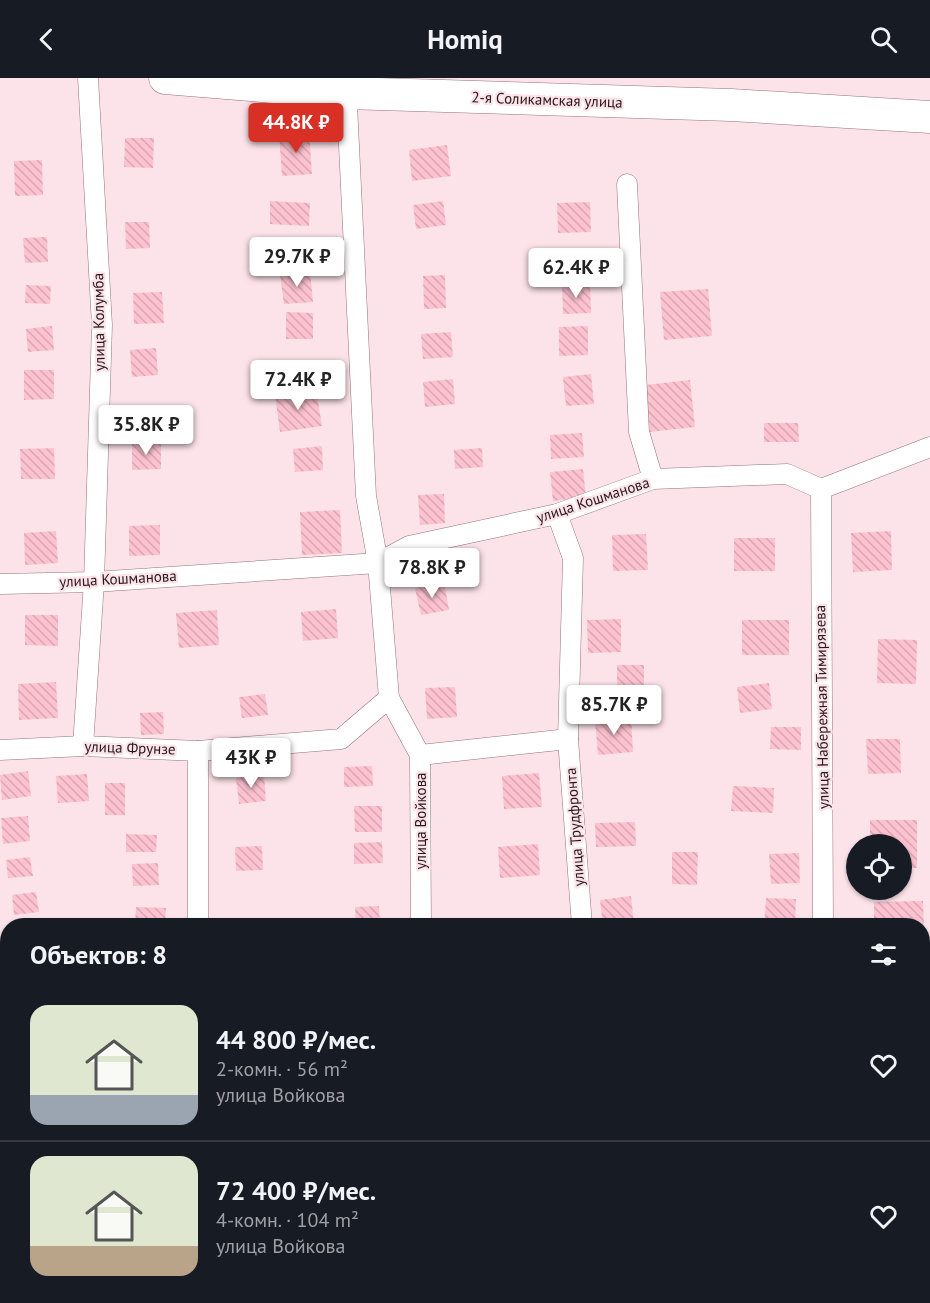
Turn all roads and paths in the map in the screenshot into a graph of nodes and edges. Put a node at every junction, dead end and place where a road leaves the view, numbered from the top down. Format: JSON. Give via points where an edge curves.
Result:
{"nodes":[{"id":1,"x":88,"y":78,"type":"edge"},
{"id":2,"x":165,"y":78,"type":"edge"},
{"id":3,"x":346,"y":86,"type":"edge"},
{"id":4,"x":930,"y":117,"type":"edge"},
{"id":5,"x":627,"y":184,"type":"dead end"},
{"id":6,"x":930,"y":447,"type":"edge"},
{"id":7,"x":653,"y":479,"type":"junction"},
{"id":8,"x":821,"y":489,"type":"junction"},
{"id":9,"x":557,"y":514,"type":"junction"},
{"id":10,"x":378,"y":563,"type":"junction"},
{"id":11,"x":94,"y":582,"type":"junction"},
{"id":12,"x":0,"y":584,"type":"edge"},
{"id":13,"x":389,"y":698,"type":"junction"},
{"id":14,"x":568,"y":739,"type":"junction"},
{"id":15,"x":83,"y":746,"type":"junction"},
{"id":16,"x":0,"y":750,"type":"edge"},
{"id":17,"x":198,"y":751,"type":"junction"},
{"id":18,"x":420,"y":755,"type":"junction"},
{"id":19,"x":198,"y":918,"type":"edge"},
{"id":20,"x":421,"y":918,"type":"edge"},
{"id":21,"x":581,"y":918,"type":"edge"},
{"id":22,"x":824,"y":918,"type":"edge"}],
"edges":[{"from":1,"to":11,"type":"street","name":"улица Колумба","via":[[102,325]]},
{"from":2,"to":3,"type":"main road","name":"2-я Соликамская улица"},
{"from":3,"to":4,"type":"main road","name":"2-я Соликамская улица"},
{"from":3,"to":10,"type":"street","name":"улица Войкова","via":[[366,496]]},
{"from":5,"to":7,"type":"street","via":[[639,432]]},
{"from":6,"to":8,"type":"street"},
{"from":7,"to":8,"type":"street","name":"улица Кошманова","via":[[787,474]]},
{"from":7,"to":9,"type":"street","name":"улица Кошманова"},
{"from":8,"to":22,"type":"street","name":"улица Набережная Тимирязева"},
{"from":9,"to":10,"type":"street","name":"улица Кошманова","via":[[409,546]]},
{"from":9,"to":14,"type":"street","name":"улица Трудфронта","via":[[573,558]]},
{"from":10,"to":11,"type":"street","name":"улица Кошманова"},
{"from":10,"to":13,"type":"street","name":"улица Войкова"},
{"from":11,"to":12,"type":"street","name":"улица Кошманова"},
{"from":11,"to":15,"type":"street","name":"улица Колумба"},
{"from":13,"to":17,"type":"street","name":"улица Фрунзе","via":[[341,739]]},
{"from":13,"to":18,"type":"street","name":"улица Войкова"},
{"from":14,"to":18,"type":"street"},
{"from":14,"to":21,"type":"street","name":"улица Трудфронта"},
{"from":15,"to":16,"type":"street","name":"улица Фрунзе"},
{"from":15,"to":17,"type":"street","name":"улица Фрунзе"},
{"from":17,"to":19,"type":"street"},
{"from":18,"to":20,"type":"street","name":"улица Войкова"}]}
